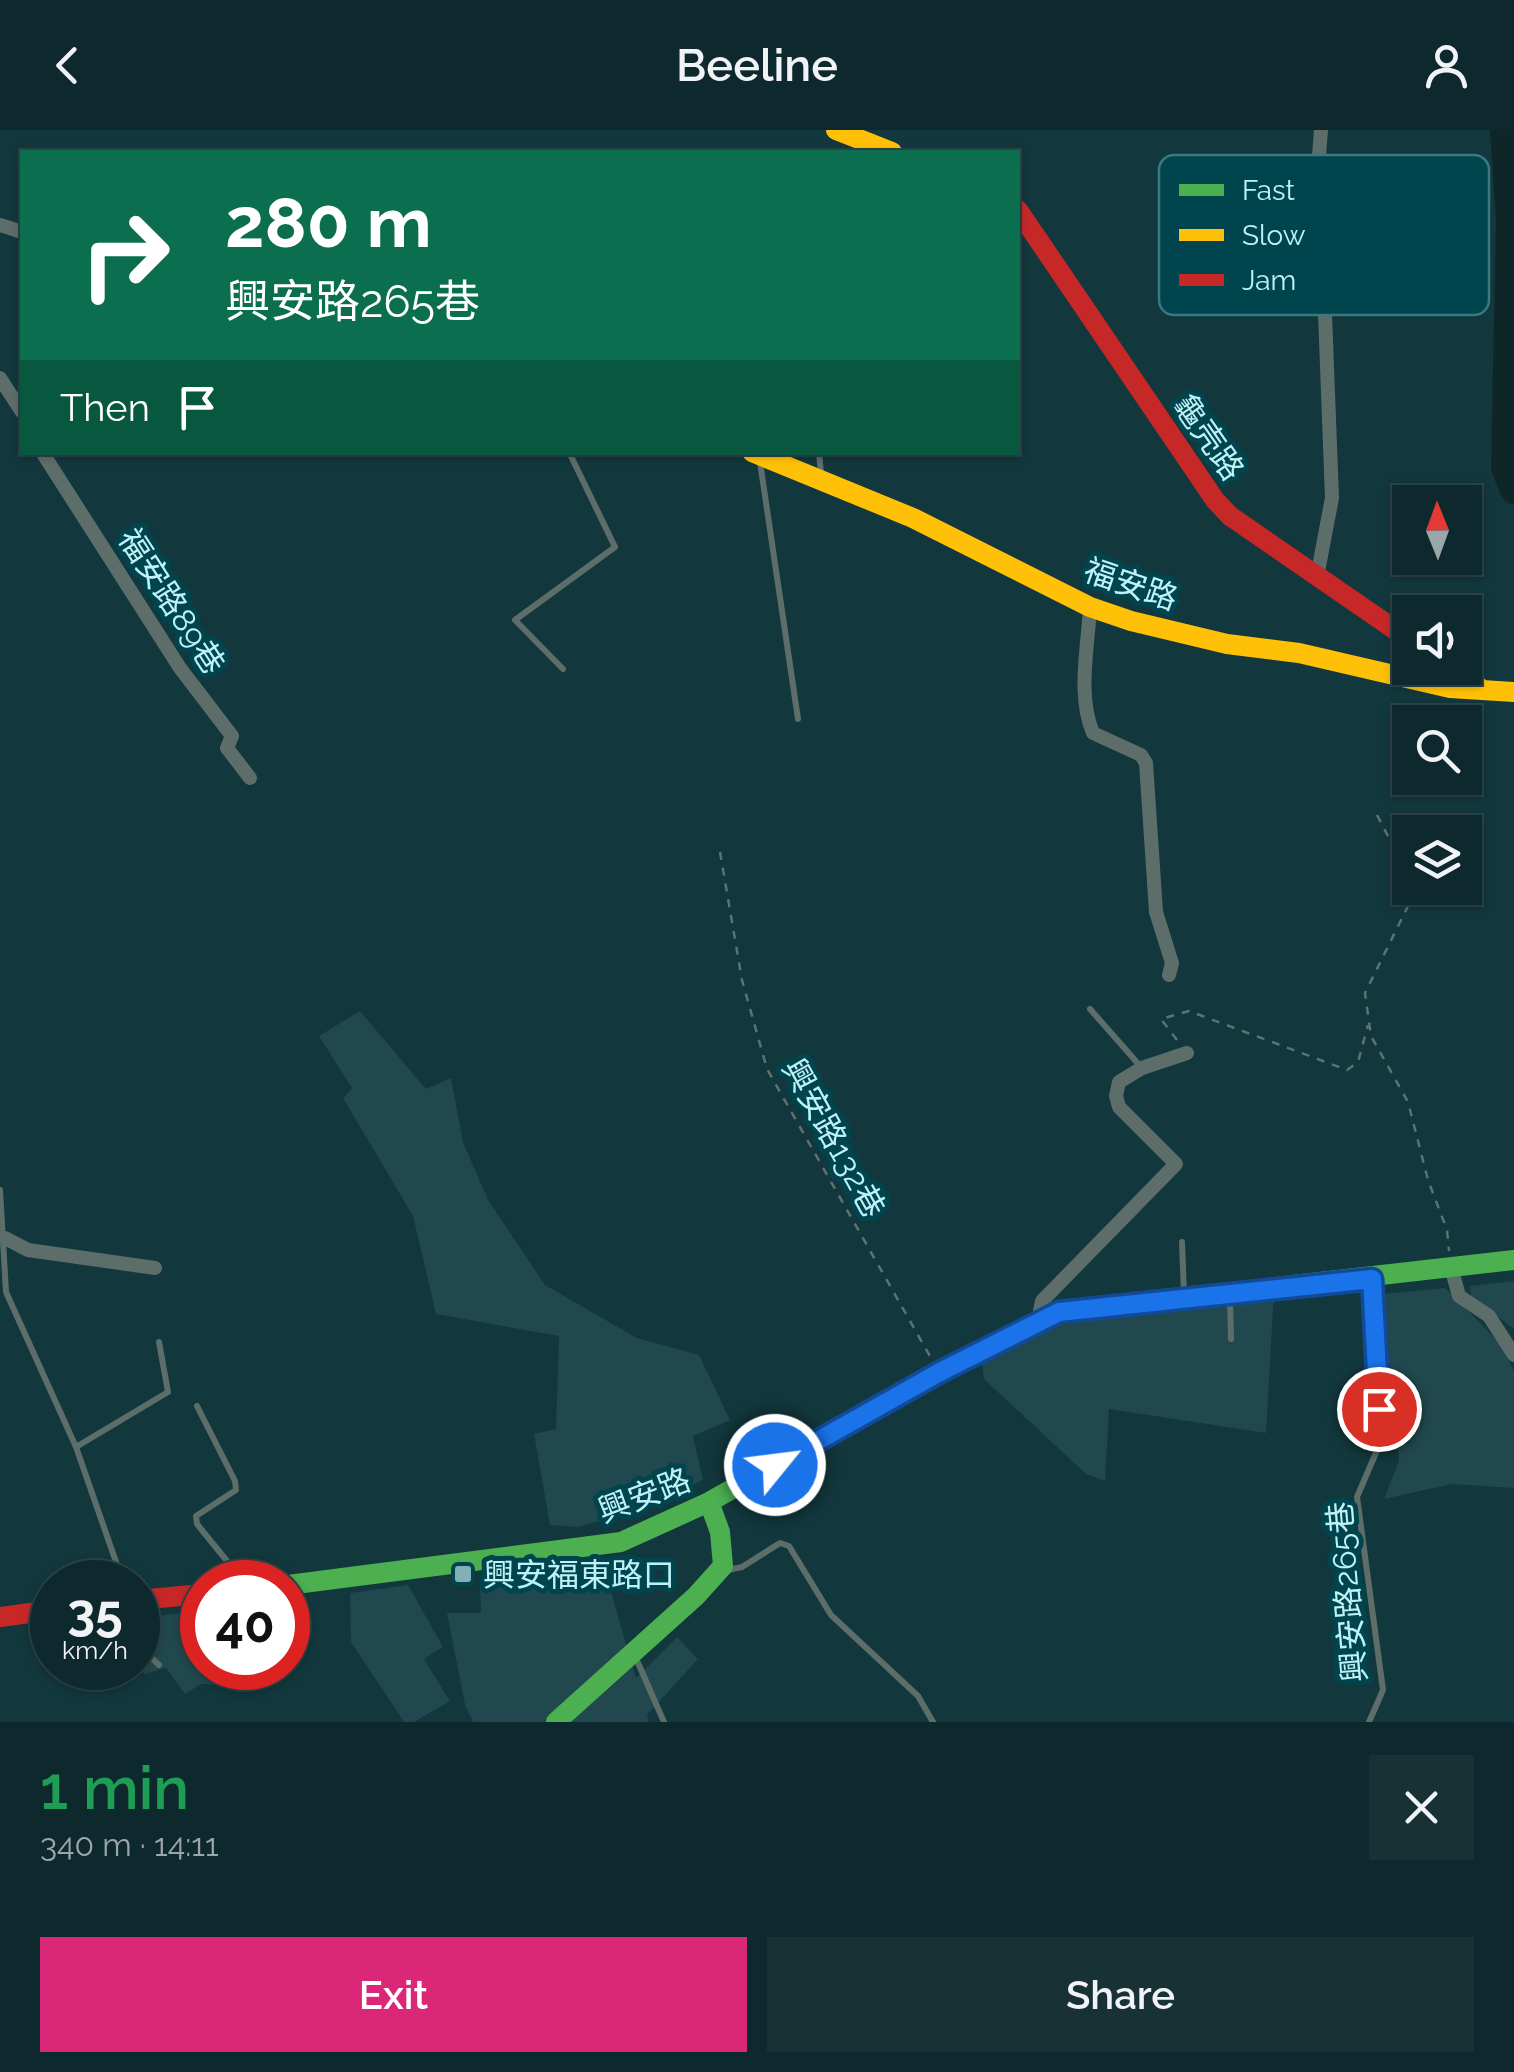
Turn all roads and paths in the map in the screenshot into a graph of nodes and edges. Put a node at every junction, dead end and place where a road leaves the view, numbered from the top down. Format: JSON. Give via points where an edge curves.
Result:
{"nodes":[{"id":1,"x":836,"y":130,"type":"edge"},
{"id":2,"x":1321,"y":130,"type":"edge"},
{"id":3,"x":887,"y":150,"type":"edge"},
{"id":4,"x":1319,"y":155,"type":"edge"},
{"id":5,"x":1020,"y":213,"type":"edge"},
{"id":6,"x":1325,"y":315,"type":"edge"},
{"id":7,"x":0,"y":378,"type":"edge"},
{"id":8,"x":20,"y":409,"type":"edge"},
{"id":9,"x":44,"y":455,"type":"edge"},
{"id":10,"x":569,"y":455,"type":"edge"},
{"id":11,"x":755,"y":455,"type":"edge"},
{"id":12,"x":758,"y":455,"type":"edge"},
{"id":13,"x":819,"y":455,"type":"edge"},
{"id":14,"x":822,"y":480,"type":"junction"},
{"id":15,"x":1318,"y":576,"type":"junction"},
{"id":16,"x":1090,"y":607,"type":"junction"},
{"id":17,"x":1392,"y":627,"type":"edge"},
{"id":18,"x":562,"y":669,"type":"dead end"},
{"id":19,"x":1476,"y":685,"type":"edge"},
{"id":20,"x":1482,"y":689,"type":"junction"},
{"id":21,"x":1514,"y":692,"type":"edge"},
{"id":22,"x":798,"y":718,"type":"dead end"},
{"id":23,"x":250,"y":778,"type":"dead end"},
{"id":24,"x":1377,"y":815,"type":"dead end"},
{"id":25,"x":720,"y":852,"type":"dead end"},
{"id":26,"x":1168,"y":975,"type":"dead end"},
{"id":27,"x":1090,"y":1010,"type":"dead end"},
{"id":28,"x":1369,"y":1018,"type":"junction"},
{"id":29,"x":1187,"y":1053,"type":"joint"},
{"id":30,"x":1142,"y":1068,"type":"junction"},
{"id":31,"x":0,"y":1190,"type":"edge"},
{"id":32,"x":5,"y":1238,"type":"junction"},
{"id":33,"x":1182,"y":1242,"type":"dead end"},
{"id":34,"x":1514,"y":1260,"type":"edge"},
{"id":35,"x":1450,"y":1267,"type":"junction"},
{"id":36,"x":155,"y":1268,"type":"dead end"},
{"id":37,"x":1372,"y":1279,"type":"junction"},
{"id":38,"x":1230,"y":1296,"type":"junction"},
{"id":39,"x":1184,"y":1300,"type":"junction"},
{"id":40,"x":1038,"y":1321,"type":"junction"},
{"id":41,"x":1231,"y":1339,"type":"dead end"},
{"id":42,"x":160,"y":1342,"type":"dead end"},
{"id":43,"x":1514,"y":1354,"type":"edge"},
{"id":44,"x":940,"y":1372,"type":"junction"},
{"id":45,"x":197,"y":1406,"type":"dead end"},
{"id":46,"x":76,"y":1447,"type":"junction"},
{"id":47,"x":710,"y":1502,"type":"junction"},
{"id":48,"x":115,"y":1560,"type":"edge"},
{"id":49,"x":226,"y":1560,"type":"edge"},
{"id":50,"x":723,"y":1566,"type":"junction"},
{"id":51,"x":310,"y":1582,"type":"edge"},
{"id":52,"x":30,"y":1613,"type":"edge"},
{"id":53,"x":0,"y":1616,"type":"edge"},
{"id":54,"x":634,"y":1654,"type":"junction"},
{"id":55,"x":556,"y":1722,"type":"edge"},
{"id":56,"x":664,"y":1722,"type":"edge"},
{"id":57,"x":933,"y":1722,"type":"edge"},
{"id":58,"x":1369,"y":1722,"type":"edge"}],
"edges":[{"from":1,"to":3,"type":"street"},
{"from":2,"to":4,"type":"street"},
{"from":5,"to":15,"type":"street","name":"龜壳路","via":[[1215,500]]},
{"from":6,"to":15,"type":"street","via":[[1332,498]]},
{"from":7,"to":8,"type":"street"},
{"from":9,"to":23,"type":"street","name":"福安路89巷","via":[[180,668],[232,736],[228,748]]},
{"from":10,"to":18,"type":"lane","via":[[615,547],[515,620]]},
{"from":11,"to":22,"type":"lane"},
{"from":12,"to":14,"type":"street","name":"福安路"},
{"from":13,"to":14,"type":"lane"},
{"from":14,"to":16,"type":"street","name":"福安路","via":[[972,545]]},
{"from":15,"to":17,"type":"street","name":"龜壳路"},
{"from":16,"to":20,"type":"street","name":"福安路","via":[[1227,644]]},
{"from":16,"to":26,"type":"street","via":[[1088,721],[1093,733],[1146,763],[1156,912],[1172,963]]},
{"from":19,"to":20,"type":"street"},
{"from":20,"to":21,"type":"street","name":"福安路"},
{"from":24,"to":28,"type":"path","via":[[1409,904],[1366,993]]},
{"from":25,"to":44,"type":"path","name":"興安路132巷","via":[[742,980],[768,1070]]},
{"from":27,"to":30,"type":"lane"},
{"from":28,"to":29,"type":"path","via":[[1358,1062],[1346,1070],[1189,1011],[1161,1019]]},
{"from":28,"to":35,"type":"path","via":[[1371,1036],[1408,1102],[1447,1230]]},
{"from":29,"to":30,"type":"street"},
{"from":30,"to":40,"type":"street","via":[[1118,1082],[1119,1107],[1176,1164],[1042,1301]]},
{"from":31,"to":32,"type":"lane"},
{"from":32,"to":36,"type":"street","via":[[28,1250]]},
{"from":32,"to":46,"type":"lane","via":[[6,1292]]},
{"from":33,"to":39,"type":"lane"},
{"from":34,"to":35,"type":"street","name":"興安路"},
{"from":35,"to":37,"type":"street","name":"興安路"},
{"from":35,"to":43,"type":"street","via":[[1459,1296],[1489,1316]]},
{"from":37,"to":38,"type":"street","name":"興安路"},
{"from":37,"to":58,"type":"lane","name":"興安路265巷","via":[[1381,1441],[1357,1497],[1383,1690]]},
{"from":38,"to":39,"type":"street","name":"興安路"},
{"from":38,"to":41,"type":"lane"},
{"from":39,"to":40,"type":"street","name":"興安路","via":[[1059,1312]]},
{"from":40,"to":44,"type":"street","name":"興安路"},
{"from":42,"to":46,"type":"lane","via":[[168,1392]]},
{"from":44,"to":47,"type":"street","name":"興安路"},
{"from":45,"to":49,"type":"lane","via":[[235,1481],[236,1490],[196,1516]]},
{"from":46,"to":48,"type":"lane"},
{"from":47,"to":50,"type":"street"},
{"from":47,"to":51,"type":"street","name":"興安路","via":[[621,1542]]},
{"from":50,"to":54,"type":"street"},
{"from":50,"to":57,"type":"lane","via":[[730,1572],[780,1543],[789,1546],[831,1615],[909,1686]]},
{"from":52,"to":53,"type":"street"},
{"from":54,"to":55,"type":"street"},
{"from":54,"to":56,"type":"lane"}]}
